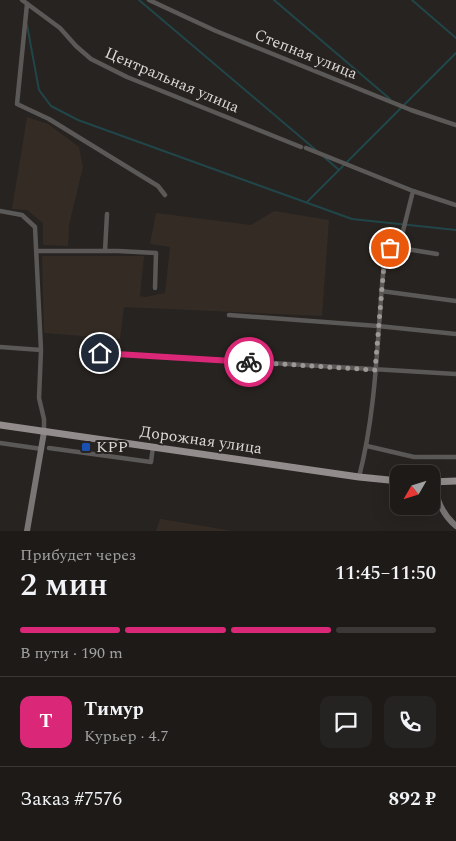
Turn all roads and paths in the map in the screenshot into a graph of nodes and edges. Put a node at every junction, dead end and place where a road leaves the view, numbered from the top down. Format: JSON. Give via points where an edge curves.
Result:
{"nodes":[{"id":1,"x":22,"y":0,"type":"edge"},
{"id":2,"x":149,"y":0,"type":"edge"},
{"id":3,"x":27,"y":4,"type":"junction"},
{"id":4,"x":456,"y":125,"type":"edge"},
{"id":5,"x":412,"y":191,"type":"junction"},
{"id":6,"x":165,"y":195,"type":"dead end"},
{"id":7,"x":456,"y":205,"type":"edge"},
{"id":8,"x":0,"y":211,"type":"edge"},
{"id":9,"x":107,"y":214,"type":"dead end"},
{"id":10,"x":399,"y":247,"type":"junction"},
{"id":11,"x":36,"y":251,"type":"junction"},
{"id":12,"x":105,"y":251,"type":"junction"},
{"id":13,"x":437,"y":254,"type":"dead end"},
{"id":14,"x":155,"y":288,"type":"dead end"},
{"id":15,"x":381,"y":291,"type":"junction"},
{"id":16,"x":456,"y":301,"type":"edge"},
{"id":17,"x":229,"y":315,"type":"dead end"},
{"id":18,"x":378,"y":326,"type":"junction"},
{"id":19,"x":456,"y":334,"type":"edge"},
{"id":20,"x":0,"y":347,"type":"edge"},
{"id":21,"x":41,"y":350,"type":"junction"},
{"id":22,"x":100,"y":353,"type":"dead end"},
{"id":23,"x":375,"y":370,"type":"junction"},
{"id":24,"x":456,"y":374,"type":"edge"},
{"id":25,"x":2,"y":425,"type":"edge"},
{"id":26,"x":44,"y":432,"type":"junction"},
{"id":27,"x":0,"y":443,"type":"edge"},
{"id":28,"x":367,"y":446,"type":"junction"},
{"id":29,"x":153,"y":447,"type":"junction"},
{"id":30,"x":45,"y":449,"type":"junction"},
{"id":31,"x":456,"y":457,"type":"edge"},
{"id":32,"x":360,"y":477,"type":"junction"},
{"id":33,"x":390,"y":480,"type":"edge"},
{"id":34,"x":456,"y":481,"type":"edge"},
{"id":35,"x":440,"y":482,"type":"edge"},
{"id":36,"x":440,"y":505,"type":"edge"},
{"id":37,"x":456,"y":526,"type":"edge"},
{"id":38,"x":27,"y":531,"type":"edge"}],
"edges":[{"from":1,"to":3,"type":"street","name":"Центральная улица"},
{"from":2,"to":4,"type":"street","name":"Степная улица","via":[[234,38]]},
{"from":3,"to":5,"type":"street","name":"Центральная улица","via":[[60,28],[97,63]]},
{"from":3,"to":6,"type":"street","via":[[17,104],[57,124],[158,186]]},
{"from":5,"to":7,"type":"street","name":"Центральная улица"},
{"from":5,"to":10,"type":"street"},
{"from":8,"to":11,"type":"street","via":[[22,215],[35,227]]},
{"from":9,"to":12,"type":"street"},
{"from":10,"to":13,"type":"street"},
{"from":10,"to":15,"type":"street","via":[[390,248],[385,253]]},
{"from":11,"to":12,"type":"street"},
{"from":11,"to":21,"type":"street"},
{"from":12,"to":14,"type":"street","via":[[156,253]]},
{"from":15,"to":16,"type":"street"},
{"from":15,"to":18,"type":"street"},
{"from":17,"to":18,"type":"street"},
{"from":18,"to":19,"type":"street"},
{"from":18,"to":23,"type":"street"},
{"from":20,"to":21,"type":"street"},
{"from":21,"to":26,"type":"street","via":[[38,398]]},
{"from":22,"to":23,"type":"street"},
{"from":23,"to":24,"type":"street"},
{"from":23,"to":28,"type":"street"},
{"from":25,"to":26,"type":"main road","name":"Дорожная улица"},
{"from":26,"to":29,"type":"main road","name":"Дорожная улица"},
{"from":26,"to":30,"type":"street"},
{"from":27,"to":30,"type":"street"},
{"from":28,"to":31,"type":"street","via":[[414,457]]},
{"from":28,"to":32,"type":"street"},
{"from":29,"to":30,"type":"street","via":[[151,462]]},
{"from":29,"to":32,"type":"main road","name":"Дорожная улица"},
{"from":30,"to":38,"type":"street"},
{"from":32,"to":33,"type":"main road","name":"Дорожная улица"},
{"from":34,"to":35,"type":"main road"},
{"from":36,"to":37,"type":"street"}]}
